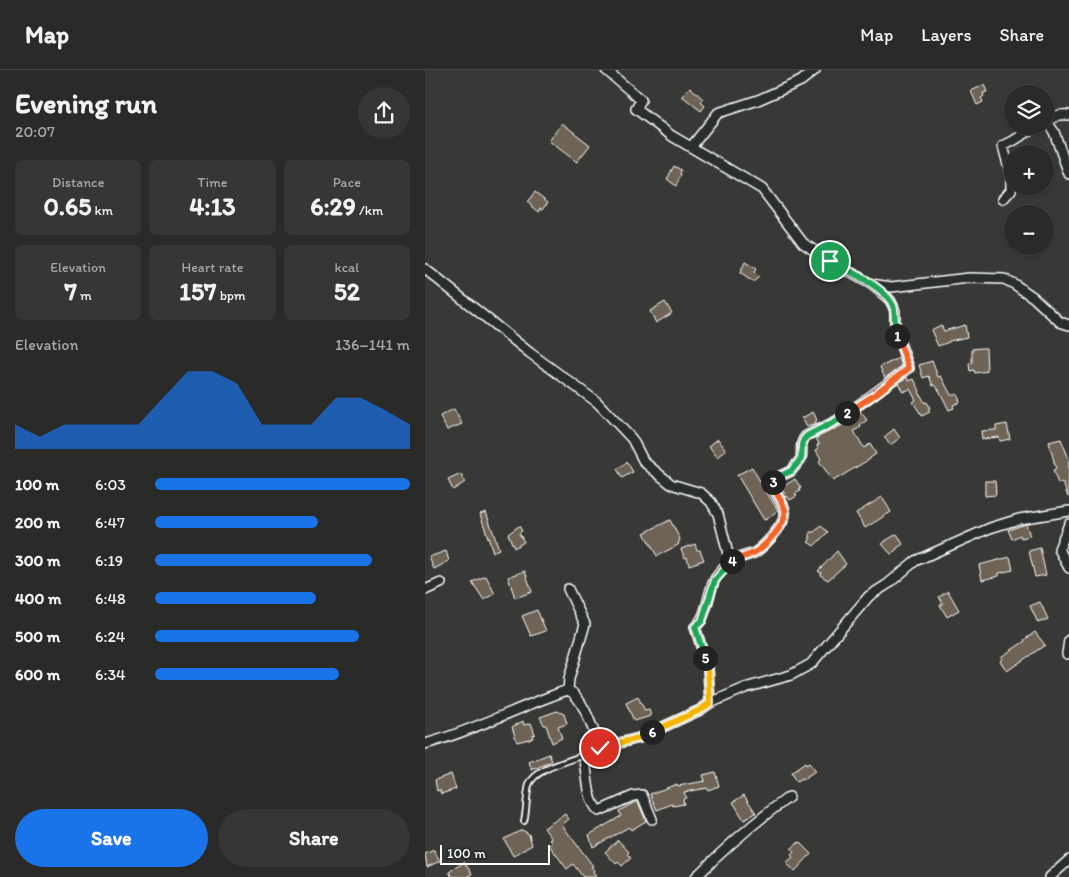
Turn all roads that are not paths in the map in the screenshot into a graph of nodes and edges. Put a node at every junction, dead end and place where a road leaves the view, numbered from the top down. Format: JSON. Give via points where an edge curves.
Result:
{"nodes":[{"id":1,"x":606,"y":70,"type":"edge"},
{"id":2,"x":815,"y":70,"type":"edge"},
{"id":3,"x":1069,"y":115,"type":"edge"},
{"id":4,"x":1054,"y":116,"type":"edge"},
{"id":5,"x":1054,"y":132,"type":"edge"},
{"id":6,"x":1023,"y":135,"type":"edge"},
{"id":7,"x":691,"y":147,"type":"junction"},
{"id":8,"x":1069,"y":174,"type":"edge"},
{"id":9,"x":1003,"y":199,"type":"dead end"},
{"id":10,"x":425,"y":269,"type":"edge"},
{"id":11,"x":871,"y":284,"type":"junction"},
{"id":12,"x":1069,"y":325,"type":"edge"},
{"id":13,"x":1069,"y":512,"type":"edge"},
{"id":14,"x":1069,"y":524,"type":"edge"},
{"id":15,"x":730,"y":562,"type":"junction"},
{"id":16,"x":1069,"y":568,"type":"edge"},
{"id":17,"x":441,"y":583,"type":"dead end"},
{"id":18,"x":569,"y":589,"type":"dead end"},
{"id":19,"x":425,"y":590,"type":"edge"},
{"id":20,"x":1069,"y":640,"type":"edge"},
{"id":21,"x":1067,"y":654,"type":"dead end"},
{"id":22,"x":568,"y":690,"type":"junction"},
{"id":23,"x":710,"y":703,"type":"junction"},
{"id":24,"x":425,"y":744,"type":"edge"},
{"id":25,"x":600,"y":748,"type":"junction"},
{"id":26,"x":584,"y":755,"type":"junction"},
{"id":27,"x":789,"y":797,"type":"dead end"},
{"id":28,"x":651,"y":819,"type":"dead end"},
{"id":29,"x":524,"y":821,"type":"dead end"},
{"id":30,"x":1069,"y":860,"type":"edge"},
{"id":31,"x":696,"y":877,"type":"edge"},
{"id":32,"x":1050,"y":877,"type":"edge"}],
"edges":[{"from":1,"to":7,"type":"street","via":[[641,100],[636,109]]},
{"from":2,"to":7,"type":"street","via":[[801,81],[718,113]]},
{"from":3,"to":4,"type":"street"},
{"from":5,"to":8,"type":"street"},
{"from":6,"to":9,"type":"street","via":[[1003,146],[1012,183],[1011,190]]},
{"from":7,"to":11,"type":"street","via":[[762,189],[803,243]]},
{"from":10,"to":15,"type":"street","via":[[597,402],[632,439],[644,462],[671,484],[701,494],[711,502],[718,514]]},
{"from":11,"to":12,"type":"street","via":[[891,288],[969,278],[1004,279],[1033,297],[1060,322]]},
{"from":11,"to":15,"type":"street","via":[[893,306],[895,329],[909,368],[838,420],[803,440],[801,459],[791,471],[774,479],[773,483],[773,489],[785,509],[782,524],[766,544]]},
{"from":13,"to":23,"type":"street","via":[[1019,519],[990,528],[915,561],[869,596],[811,664],[785,677],[745,688]]},
{"from":14,"to":16,"type":"street","via":[[1059,549]]},
{"from":15,"to":23,"type":"street","via":[[715,580],[702,621],[695,627],[708,668]]},
{"from":17,"to":19,"type":"street"},
{"from":18,"to":22,"type":"street","via":[[585,624]]},
{"from":20,"to":21,"type":"street"},
{"from":22,"to":24,"type":"street"},
{"from":22,"to":25,"type":"street","via":[[579,700]]},
{"from":23,"to":25,"type":"street","via":[[639,738]]},
{"from":25,"to":26,"type":"street"},
{"from":26,"to":28,"type":"street","via":[[594,807],[599,811],[642,795]]},
{"from":26,"to":29,"type":"lane","via":[[533,777]]},
{"from":27,"to":31,"type":"street"},
{"from":30,"to":32,"type":"street"}]}
